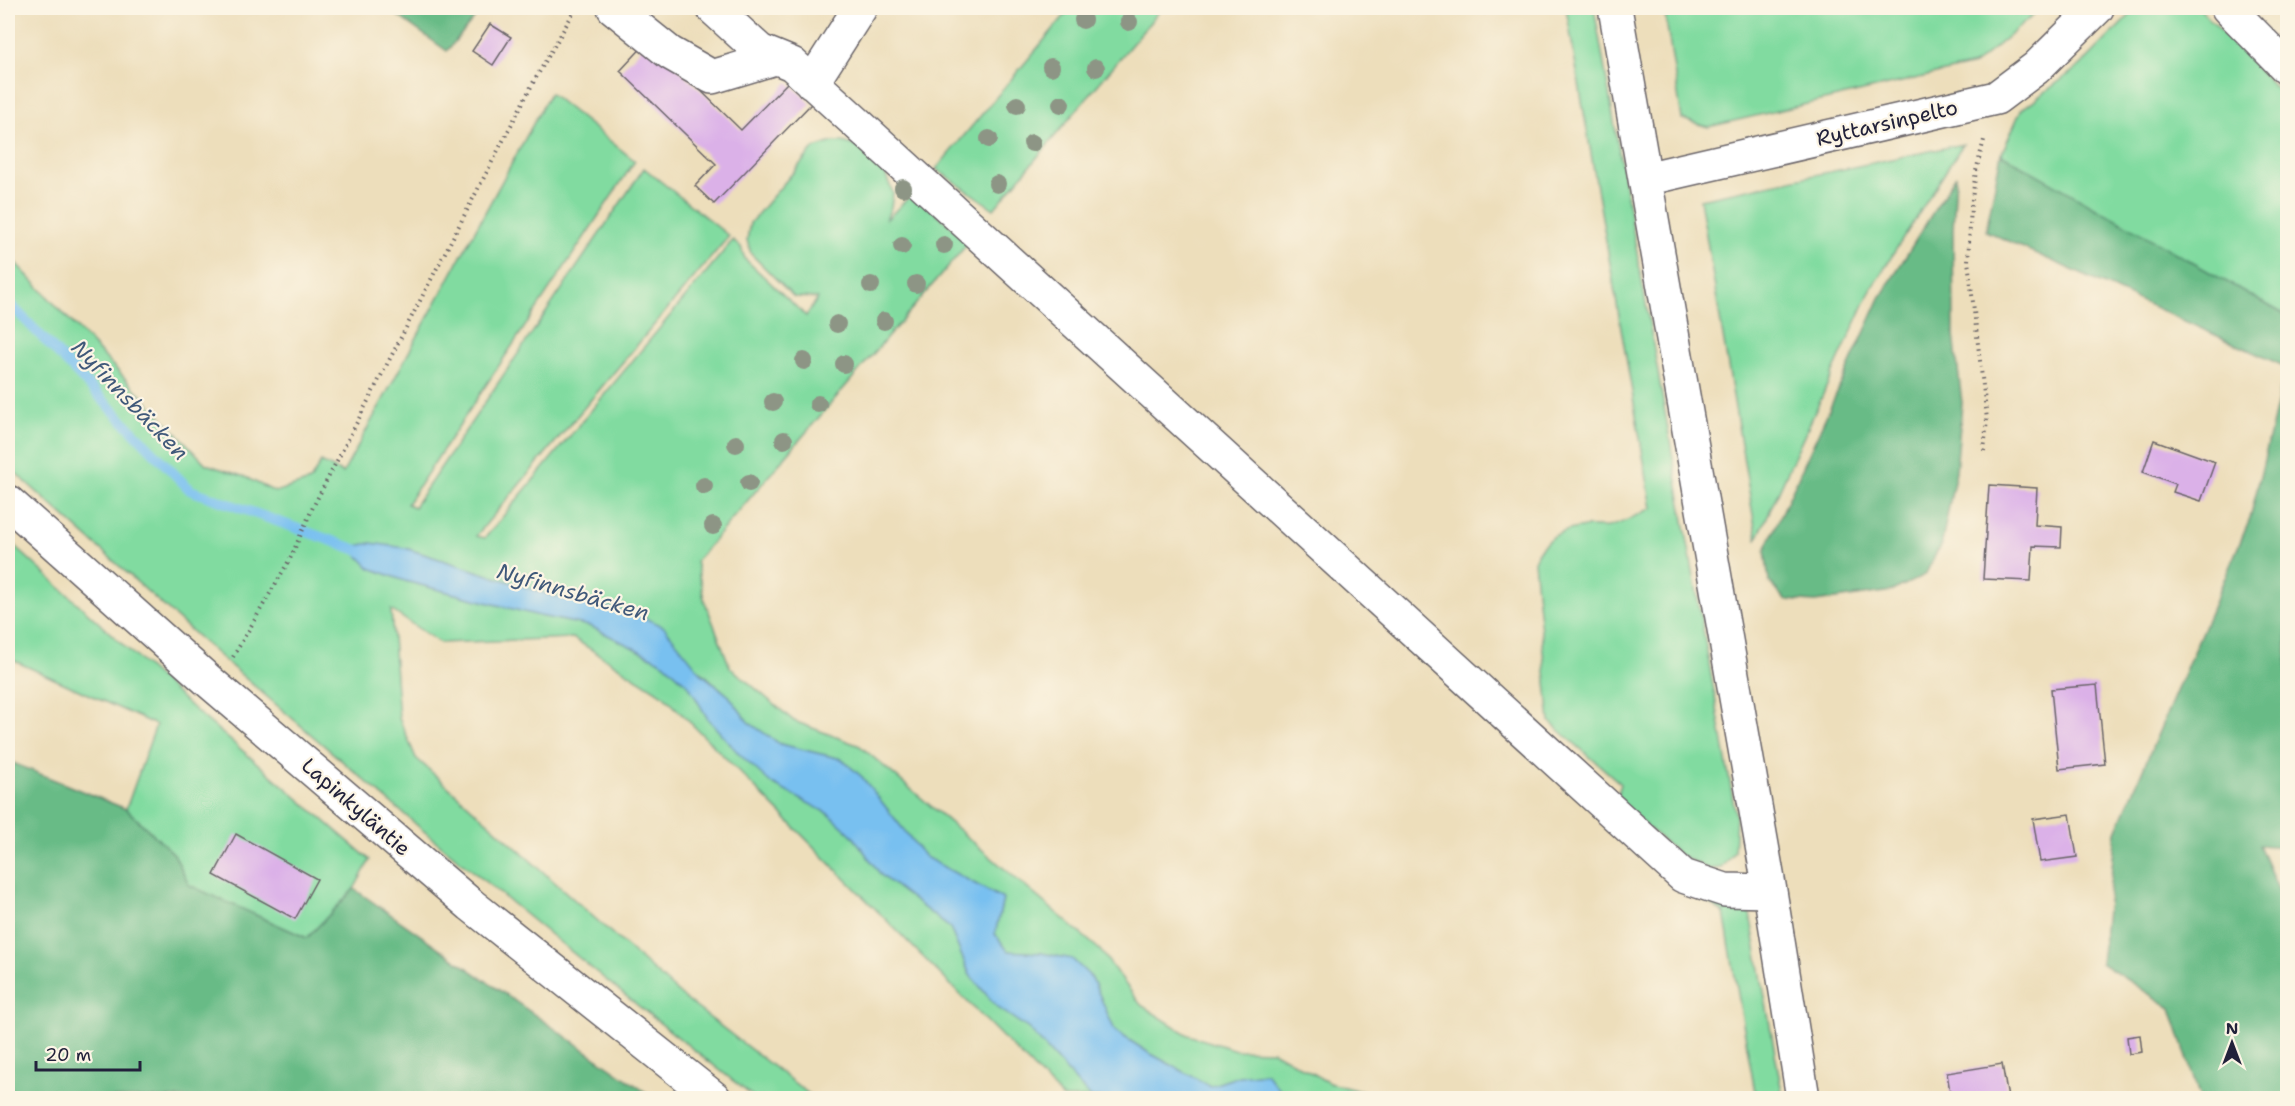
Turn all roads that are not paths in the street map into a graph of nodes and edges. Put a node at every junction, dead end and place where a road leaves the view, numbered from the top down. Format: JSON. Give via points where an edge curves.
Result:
{"nodes":[{"id":1,"x":614,"y":8,"type":"edge"},
{"id":2,"x":713,"y":8,"type":"edge"},
{"id":3,"x":860,"y":8,"type":"edge"},
{"id":4,"x":1615,"y":8,"type":"edge"},
{"id":5,"x":2097,"y":8,"type":"edge"},
{"id":6,"x":2228,"y":8,"type":"edge"},
{"id":7,"x":775,"y":58,"type":"junction"},
{"id":8,"x":2288,"y":69,"type":"edge"},
{"id":9,"x":812,"y":83,"type":"junction"},
{"id":10,"x":1645,"y":179,"type":"junction"},
{"id":11,"x":8,"y":502,"type":"edge"},
{"id":12,"x":1770,"y":891,"type":"junction"},
{"id":13,"x":714,"y":1098,"type":"edge"},
{"id":14,"x":1803,"y":1098,"type":"edge"}],
"edges":[{"from":1,"to":7,"type":"street","via":[[670,52],[712,77]]},
{"from":2,"to":7,"type":"street","via":[[759,51]]},
{"from":3,"to":9,"type":"street"},
{"from":4,"to":10,"type":"street"},
{"from":5,"to":10,"type":"street","name":"Ryttarsinpelto","via":[[2036,68],[1996,98]]},
{"from":6,"to":8,"type":"street"},
{"from":7,"to":9,"type":"street","via":[[792,64]]},
{"from":9,"to":12,"type":"street","via":[[1683,876],[1725,890]]},
{"from":10,"to":12,"type":"street"},
{"from":11,"to":13,"type":"street","name":"Lapinkyläntie","via":[[211,683],[471,905]]},
{"from":12,"to":14,"type":"street"}]}
